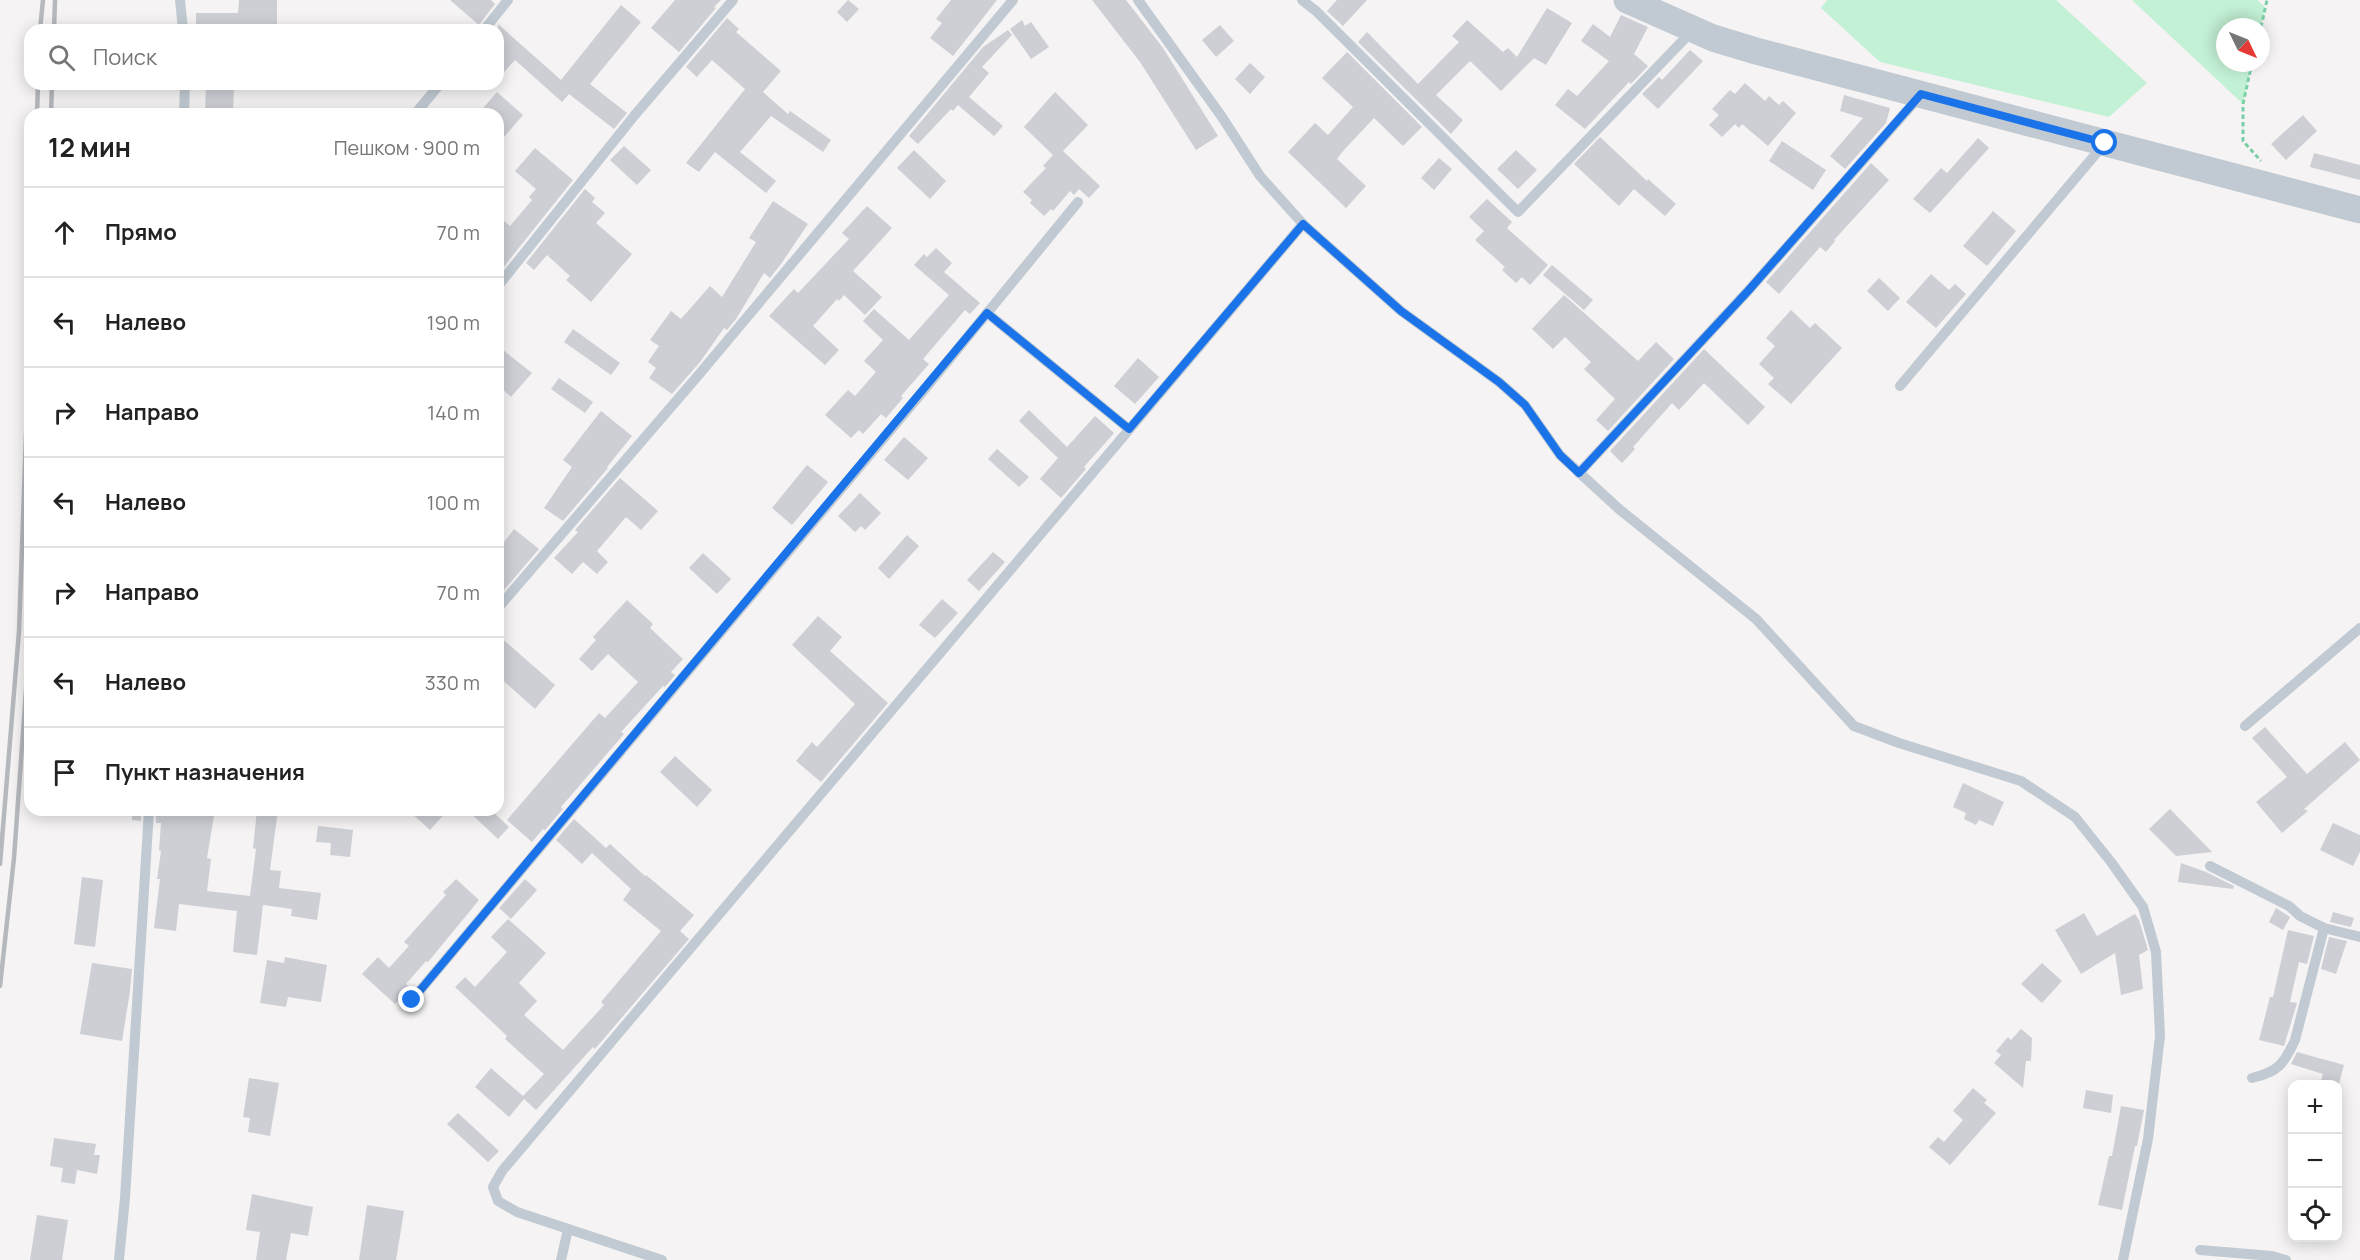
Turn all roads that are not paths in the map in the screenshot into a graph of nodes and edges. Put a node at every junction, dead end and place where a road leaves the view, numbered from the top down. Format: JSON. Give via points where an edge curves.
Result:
{"nodes":[{"id":1,"x":180,"y":0,"type":"edge"},
{"id":2,"x":508,"y":0,"type":"edge"},
{"id":3,"x":734,"y":0,"type":"edge"},
{"id":4,"x":1014,"y":0,"type":"edge"},
{"id":5,"x":1138,"y":0,"type":"edge"},
{"id":6,"x":1302,"y":0,"type":"edge"},
{"id":7,"x":1627,"y":0,"type":"edge"},
{"id":8,"x":182,"y":24,"type":"edge"},
{"id":9,"x":489,"y":24,"type":"edge"},
{"id":10,"x":1693,"y":30,"type":"junction"},
{"id":11,"x":184,"y":90,"type":"edge"},
{"id":12,"x":435,"y":90,"type":"edge"},
{"id":13,"x":1921,"y":94,"type":"junction"},
{"id":14,"x":184,"y":108,"type":"edge"},
{"id":15,"x":420,"y":108,"type":"edge"},
{"id":16,"x":2105,"y":143,"type":"junction"},
{"id":17,"x":1078,"y":202,"type":"dead end"},
{"id":18,"x":2360,"y":210,"type":"edge"},
{"id":19,"x":1303,"y":224,"type":"junction"},
{"id":20,"x":504,"y":278,"type":"edge"},
{"id":21,"x":987,"y":313,"type":"junction"},
{"id":22,"x":1900,"y":386,"type":"dead end"},
{"id":23,"x":1129,"y":429,"type":"junction"},
{"id":24,"x":1579,"y":473,"type":"junction"},
{"id":25,"x":504,"y":601,"type":"edge"},
{"id":26,"x":2360,"y":628,"type":"edge"},
{"id":27,"x":2245,"y":726,"type":"dead end"},
{"id":28,"x":149,"y":816,"type":"edge"},
{"id":29,"x":2210,"y":866,"type":"dead end"},
{"id":30,"x":2324,"y":928,"type":"junction"},
{"id":31,"x":2360,"y":937,"type":"edge"},
{"id":32,"x":412,"y":1000,"type":"dead end"},
{"id":33,"x":2252,"y":1078,"type":"dead end"},
{"id":34,"x":568,"y":1229,"type":"junction"},
{"id":35,"x":2200,"y":1250,"type":"dead end"},
{"id":36,"x":118,"y":1260,"type":"edge"},
{"id":37,"x":561,"y":1260,"type":"edge"},
{"id":38,"x":662,"y":1260,"type":"edge"},
{"id":39,"x":2123,"y":1260,"type":"edge"},
{"id":40,"x":2286,"y":1260,"type":"edge"}],
"edges":[{"from":1,"to":8,"type":"lane"},
{"from":2,"to":9,"type":"lane"},
{"from":3,"to":20,"type":"lane","via":[[634,116]]},
{"from":4,"to":25,"type":"lane"},
{"from":5,"to":19,"type":"lane","via":[[1260,176]]},
{"from":6,"to":10,"type":"lane","via":[[1518,212]]},
{"from":7,"to":10,"type":"street"},
{"from":10,"to":13,"type":"street","via":[[1756,51]]},
{"from":11,"to":14,"type":"lane"},
{"from":12,"to":15,"type":"lane"},
{"from":13,"to":16,"type":"street"},
{"from":13,"to":24,"type":"lane","via":[[1748,291]]},
{"from":16,"to":18,"type":"street"},
{"from":16,"to":22,"type":"lane"},
{"from":17,"to":21,"type":"lane"},
{"from":19,"to":23,"type":"lane"},
{"from":19,"to":24,"type":"lane","via":[[1401,311],[1525,405],[1560,455]]},
{"from":21,"to":23,"type":"lane"},
{"from":21,"to":32,"type":"lane"},
{"from":23,"to":34,"type":"lane","via":[[502,1171],[492,1187],[498,1201],[517,1212]]},
{"from":24,"to":39,"type":"lane","via":[[1756,619],[1854,726],[2021,781],[2075,817],[2143,907],[2156,951],[2160,1036],[2148,1139]]},
{"from":26,"to":27,"type":"lane"},
{"from":28,"to":36,"type":"lane"},
{"from":29,"to":30,"type":"lane"},
{"from":30,"to":31,"type":"lane"},
{"from":30,"to":33,"type":"lane","via":[[2290,1052],[2280,1067]]},
{"from":34,"to":37,"type":"lane"},
{"from":34,"to":38,"type":"lane"},
{"from":35,"to":40,"type":"lane"}]}
